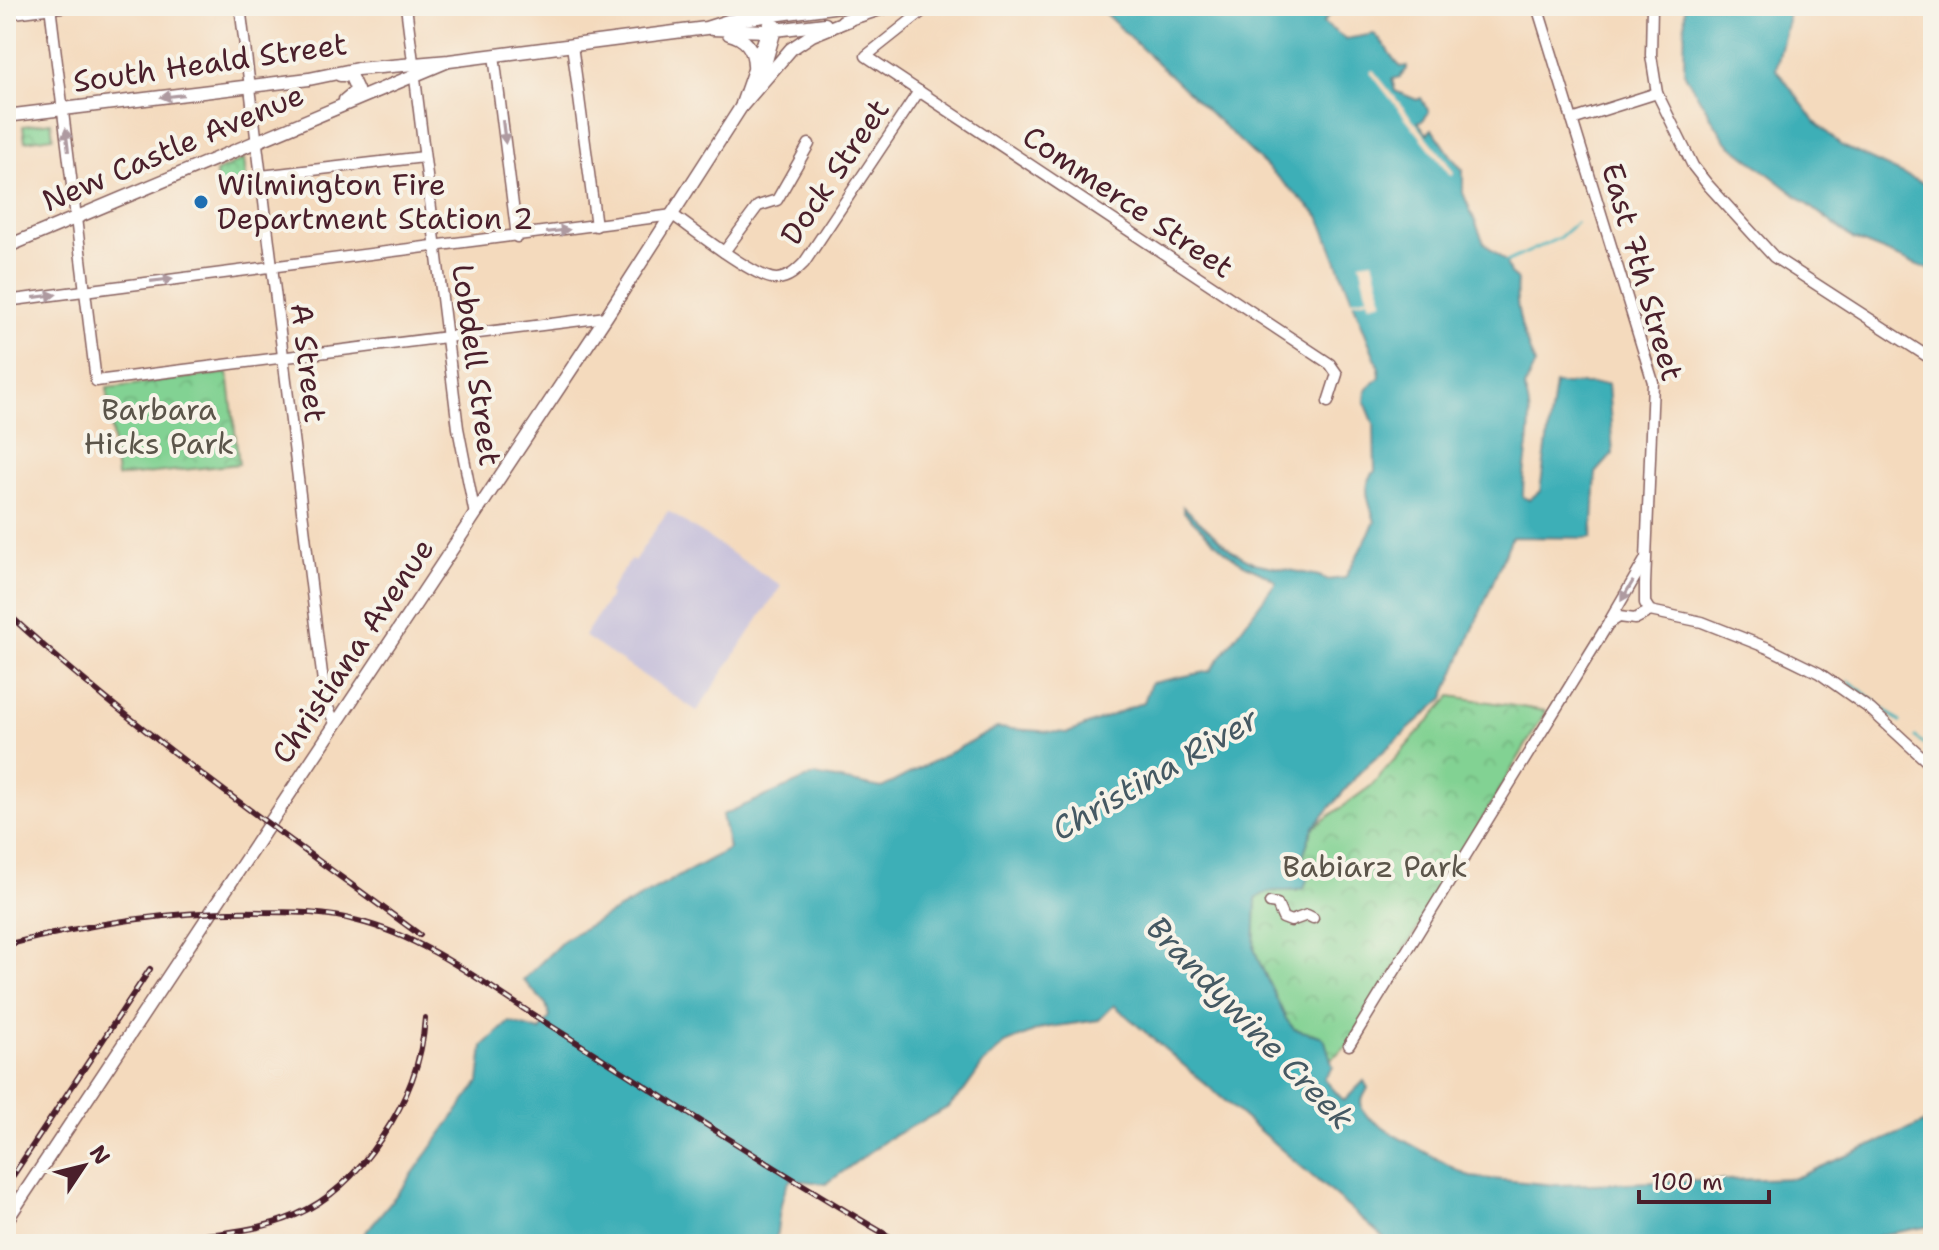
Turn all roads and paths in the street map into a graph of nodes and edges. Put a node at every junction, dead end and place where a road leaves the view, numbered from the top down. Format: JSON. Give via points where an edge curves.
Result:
{"nodes":[{"id":1,"x":69,"y":6,"type":"edge"},
{"id":2,"x":240,"y":6,"type":"edge"},
{"id":3,"x":406,"y":6,"type":"edge"},
{"id":4,"x":840,"y":6,"type":"edge"},
{"id":5,"x":889,"y":6,"type":"edge"},
{"id":6,"x":929,"y":6,"type":"edge"},
{"id":7,"x":1537,"y":6,"type":"edge"},
{"id":8,"x":1652,"y":6,"type":"edge"},
{"id":9,"x":50,"y":7,"type":"edge"},
{"id":10,"x":6,"y":14,"type":"edge"},
{"id":11,"x":774,"y":14,"type":"junction"},
{"id":12,"x":849,"y":20,"type":"junction"},
{"id":13,"x":706,"y":28,"type":"junction"},
{"id":14,"x":772,"y":31,"type":"junction"},
{"id":15,"x":572,"y":45,"type":"junction"},
{"id":16,"x":494,"y":55,"type":"junction"},
{"id":17,"x":449,"y":61,"type":"junction"},
{"id":18,"x":413,"y":62,"type":"junction"},
{"id":19,"x":754,"y":73,"type":"junction"},
{"id":20,"x":336,"y":74,"type":"junction"},
{"id":21,"x":415,"y":78,"type":"junction"},
{"id":22,"x":249,"y":86,"type":"junction"},
{"id":23,"x":757,"y":91,"type":"junction"},
{"id":24,"x":919,"y":91,"type":"junction"},
{"id":25,"x":1657,"y":93,"type":"junction"},
{"id":26,"x":741,"y":107,"type":"junction"},
{"id":27,"x":63,"y":109,"type":"junction"},
{"id":28,"x":333,"y":109,"type":"junction"},
{"id":29,"x":6,"y":116,"type":"edge"},
{"id":30,"x":1572,"y":120,"type":"junction"},
{"id":31,"x":256,"y":142,"type":"junction"},
{"id":32,"x":809,"y":144,"type":"dead end"},
{"id":33,"x":424,"y":157,"type":"junction"},
{"id":34,"x":261,"y":176,"type":"junction"},
{"id":35,"x":673,"y":215,"type":"junction"},
{"id":36,"x":77,"y":217,"type":"junction"},
{"id":37,"x":596,"y":226,"type":"junction"},
{"id":38,"x":517,"y":237,"type":"junction"},
{"id":39,"x":436,"y":245,"type":"junction"},
{"id":40,"x":6,"y":247,"type":"edge"},
{"id":41,"x":724,"y":252,"type":"junction"},
{"id":42,"x":272,"y":266,"type":"junction"},
{"id":43,"x":84,"y":290,"type":"junction"},
{"id":44,"x":6,"y":301,"type":"edge"},
{"id":45,"x":606,"y":317,"type":"junction"},
{"id":46,"x":447,"y":336,"type":"junction"},
{"id":47,"x":283,"y":357,"type":"junction"},
{"id":48,"x":1933,"y":360,"type":"edge"},
{"id":49,"x":1328,"y":402,"type":"dead end"},
{"id":50,"x":475,"y":515,"type":"junction"},
{"id":51,"x":1646,"y":559,"type":"junction"},
{"id":52,"x":1650,"y":611,"type":"junction"},
{"id":53,"x":1608,"y":624,"type":"junction"},
{"id":54,"x":336,"y":725,"type":"junction"},
{"id":55,"x":1933,"y":767,"type":"edge"},
{"id":56,"x":1270,"y":903,"type":"dead end"},
{"id":57,"x":1313,"y":918,"type":"dead end"},
{"id":58,"x":1349,"y":1045,"type":"dead end"},
{"id":59,"x":6,"y":1221,"type":"edge"}],
"edges":[{"from":1,"to":9,"type":"street"},
{"from":2,"to":22,"type":"street","name":"A Street"},
{"from":3,"to":18,"type":"street"},
{"from":4,"to":11,"type":"main road","name":"South Heald Street"},
{"from":5,"to":12,"type":"main road","name":"South Heald Street"},
{"from":6,"to":24,"type":"street","name":"Commerce Street","via":[[866,56]]},
{"from":7,"to":30,"type":"street","name":"East 7th Street"},
{"from":8,"to":25,"type":"street"},
{"from":9,"to":10,"type":"street"},
{"from":9,"to":27,"type":"street"},
{"from":11,"to":13,"type":"main road","name":"South Heald Street"},
{"from":11,"to":14,"type":"main road","name":"Christiana Avenue"},
{"from":12,"to":14,"type":"main road","name":"South Heald Street"},
{"from":12,"to":23,"type":"main road","via":[[801,41]]},
{"from":13,"to":14,"type":"main road","name":"South Heald Street"},
{"from":13,"to":15,"type":"main road","name":"South Heald Street"},
{"from":13,"to":19,"type":"main road","via":[[743,40],[754,55]]},
{"from":14,"to":19,"type":"main road","name":"Christiana Avenue"},
{"from":14,"to":23,"type":"main road","name":"Christiana Avenue"},
{"from":15,"to":16,"type":"main road","name":"South Heald Street"},
{"from":15,"to":37,"type":"street"},
{"from":16,"to":17,"type":"main road","name":"South Heald Street"},
{"from":16,"to":38,"type":"street","one_way":true},
{"from":17,"to":18,"type":"main road","name":"South Heald Street"},
{"from":17,"to":21,"type":"main road","name":"New Castle Avenue"},
{"from":18,"to":20,"type":"main road","name":"South Heald Street"},
{"from":19,"to":26,"type":"main road","name":"Christiana Avenue"},
{"from":20,"to":22,"type":"main road","name":"South Heald Street"},
{"from":20,"to":28,"type":"main road","via":[[350,75],[357,90]]},
{"from":21,"to":28,"type":"main road","name":"New Castle Avenue"},
{"from":21,"to":33,"type":"street","name":"Lobdell Street"},
{"from":22,"to":27,"type":"main road","name":"South Heald Street","one_way":true},
{"from":22,"to":31,"type":"street","name":"A Street"},
{"from":23,"to":26,"type":"main road","name":"Christiana Avenue"},
{"from":24,"to":41,"type":"street","name":"Dock Street","via":[[804,263],[789,277],[769,279]]},
{"from":24,"to":49,"type":"street","name":"Commerce Street","via":[[1330,364],[1337,374]]},
{"from":25,"to":30,"type":"street"},
{"from":25,"to":48,"type":"street","via":[[1693,166],[1765,250]]},
{"from":26,"to":35,"type":"main road","name":"Christiana Avenue"},
{"from":27,"to":29,"type":"main road","name":"South Heald Street"},
{"from":36,"to":27,"type":"street","one_way":true},
{"from":28,"to":31,"type":"main road","name":"New Castle Avenue"},
{"from":30,"to":51,"type":"street","name":"East 7th Street","via":[[1653,382]]},
{"from":31,"to":34,"type":"street","name":"A Street"},
{"from":31,"to":36,"type":"main road","name":"New Castle Avenue"},
{"from":32,"to":41,"type":"street","via":[[777,200],[758,206]]},
{"from":33,"to":34,"type":"street"},
{"from":33,"to":39,"type":"street","name":"Lobdell Street"},
{"from":34,"to":42,"type":"street","name":"A Street"},
{"from":35,"to":37,"type":"street"},
{"from":35,"to":41,"type":"street"},
{"from":35,"to":45,"type":"main road","name":"Christiana Avenue"},
{"from":36,"to":40,"type":"main road","name":"New Castle Avenue"},
{"from":36,"to":43,"type":"street"},
{"from":38,"to":37,"type":"street","one_way":true},
{"from":38,"to":39,"type":"street"},
{"from":39,"to":42,"type":"street"},
{"from":39,"to":46,"type":"street","name":"Lobdell Street"},
{"from":43,"to":42,"type":"street","one_way":true},
{"from":42,"to":47,"type":"street","name":"A Street"},
{"from":44,"to":43,"type":"street","one_way":true},
{"from":43,"to":47,"type":"street","via":[[96,381]]},
{"from":45,"to":46,"type":"street"},
{"from":45,"to":50,"type":"main road","name":"Christiana Avenue"},
{"from":46,"to":47,"type":"street"},
{"from":46,"to":50,"type":"street","name":"Lobdell Street"},
{"from":47,"to":54,"type":"street","name":"A Street","via":[[323,682]]},
{"from":50,"to":54,"type":"main road","name":"Christiana Avenue"},
{"from":51,"to":52,"type":"street","name":"East 7th Street","via":[[1645,603]]},
{"from":51,"to":53,"type":"street","name":"East 7th Street","one_way":true},
{"from":52,"to":53,"type":"street"},
{"from":52,"to":55,"type":"street","via":[[1702,622],[1819,673],[1870,709]]},
{"from":53,"to":58,"type":"street","name":"East 7th Street"},
{"from":54,"to":59,"type":"main road","name":"Christiana Avenue"},
{"from":56,"to":57,"type":"street","via":[[1291,921]]}]}
